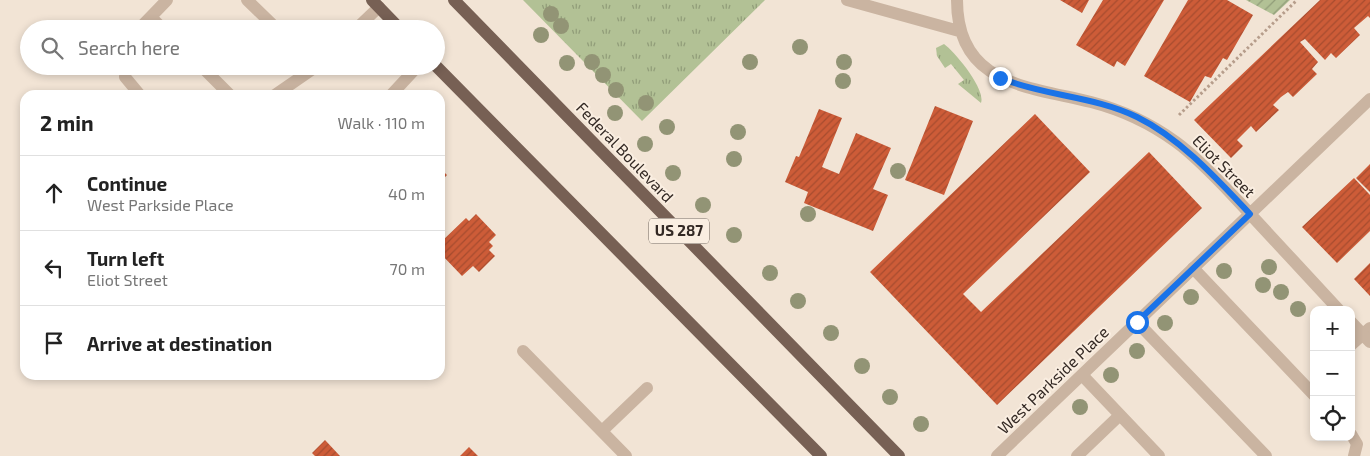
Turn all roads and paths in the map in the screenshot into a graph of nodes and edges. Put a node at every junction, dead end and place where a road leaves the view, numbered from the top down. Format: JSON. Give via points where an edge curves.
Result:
{"nodes":[{"id":1,"x":167,"y":0,"type":"edge"},
{"id":2,"x":247,"y":0,"type":"edge"},
{"id":3,"x":454,"y":0,"type":"edge"},
{"id":4,"x":847,"y":0,"type":"edge"},
{"id":5,"x":957,"y":0,"type":"edge"},
{"id":6,"x":1297,"y":0,"type":"edge"},
{"id":7,"x":375,"y":3,"type":"edge"},
{"id":8,"x":151,"y":17,"type":"junction"},
{"id":9,"x":148,"y":20,"type":"edge"},
{"id":10,"x":154,"y":20,"type":"edge"},
{"id":11,"x":268,"y":20,"type":"edge"},
{"id":12,"x":363,"y":20,"type":"edge"},
{"id":13,"x":391,"y":20,"type":"edge"},
{"id":14,"x":959,"y":31,"type":"junction"},
{"id":15,"x":125,"y":75,"type":"edge"},
{"id":16,"x":210,"y":75,"type":"edge"},
{"id":17,"x":303,"y":75,"type":"edge"},
{"id":18,"x":409,"y":75,"type":"edge"},
{"id":19,"x":445,"y":75,"type":"edge"},
{"id":20,"x":136,"y":90,"type":"edge"},
{"id":21,"x":225,"y":90,"type":"edge"},
{"id":22,"x":282,"y":90,"type":"edge"},
{"id":23,"x":395,"y":90,"type":"edge"},
{"id":24,"x":1370,"y":99,"type":"edge"},
{"id":25,"x":1179,"y":114,"type":"dead end"},
{"id":26,"x":1250,"y":214,"type":"junction"},
{"id":27,"x":1193,"y":268,"type":"junction"},
{"id":28,"x":1335,"y":306,"type":"edge"},
{"id":29,"x":1137,"y":322,"type":"junction"},
{"id":30,"x":1355,"y":325,"type":"edge"},
{"id":31,"x":1368,"y":335,"type":"edge"},
{"id":32,"x":1355,"y":343,"type":"edge"},
{"id":33,"x":523,"y":351,"type":"dead end"},
{"id":34,"x":1082,"y":375,"type":"junction"},
{"id":35,"x":1310,"y":386,"type":"edge"},
{"id":36,"x":647,"y":388,"type":"dead end"},
{"id":37,"x":1120,"y":415,"type":"junction"},
{"id":38,"x":602,"y":431,"type":"junction"},
{"id":39,"x":1355,"y":441,"type":"edge"},
{"id":40,"x":626,"y":456,"type":"edge"},
{"id":41,"x":821,"y":456,"type":"edge"},
{"id":42,"x":899,"y":456,"type":"edge"},
{"id":43,"x":997,"y":456,"type":"edge"},
{"id":44,"x":1078,"y":456,"type":"edge"},
{"id":45,"x":1159,"y":456,"type":"edge"},
{"id":46,"x":1266,"y":456,"type":"edge"},
{"id":47,"x":1354,"y":456,"type":"edge"}],
"edges":[{"from":1,"to":8,"type":"street"},
{"from":2,"to":11,"type":"street"},
{"from":3,"to":42,"type":"main road","name":"Federal Boulevard","number":"US 287"},
{"from":4,"to":14,"type":"street"},
{"from":5,"to":14,"type":"street"},
{"from":6,"to":25,"type":"path"},
{"from":7,"to":12,"type":"street"},
{"from":7,"to":13,"type":"main road"},
{"from":8,"to":9,"type":"street"},
{"from":8,"to":10,"type":"street"},
{"from":14,"to":26,"type":"street","name":"Eliot Street","via":[[978,62],[1000,78],[1137,117],[1177,143]]},
{"from":15,"to":20,"type":"street"},
{"from":16,"to":21,"type":"street"},
{"from":17,"to":22,"type":"street"},
{"from":18,"to":23,"type":"street"},
{"from":19,"to":41,"type":"main road"},
{"from":24,"to":26,"type":"street","name":"West Parkside Place"},
{"from":26,"to":27,"type":"street","name":"West Parkside Place"},
{"from":26,"to":28,"type":"street","name":"Eliot Street"},
{"from":27,"to":29,"type":"street","name":"West Parkside Place"},
{"from":27,"to":35,"type":"street"},
{"from":29,"to":34,"type":"street","name":"West Parkside Place"},
{"from":29,"to":46,"type":"street"},
{"from":30,"to":31,"type":"street"},
{"from":31,"to":32,"type":"street"},
{"from":33,"to":38,"type":"street"},
{"from":34,"to":37,"type":"street"},
{"from":34,"to":43,"type":"street","name":"West Parkside Place"},
{"from":36,"to":38,"type":"street"},
{"from":37,"to":44,"type":"street"},
{"from":37,"to":45,"type":"street"},
{"from":38,"to":40,"type":"street"},
{"from":39,"to":47,"type":"street"}]}
